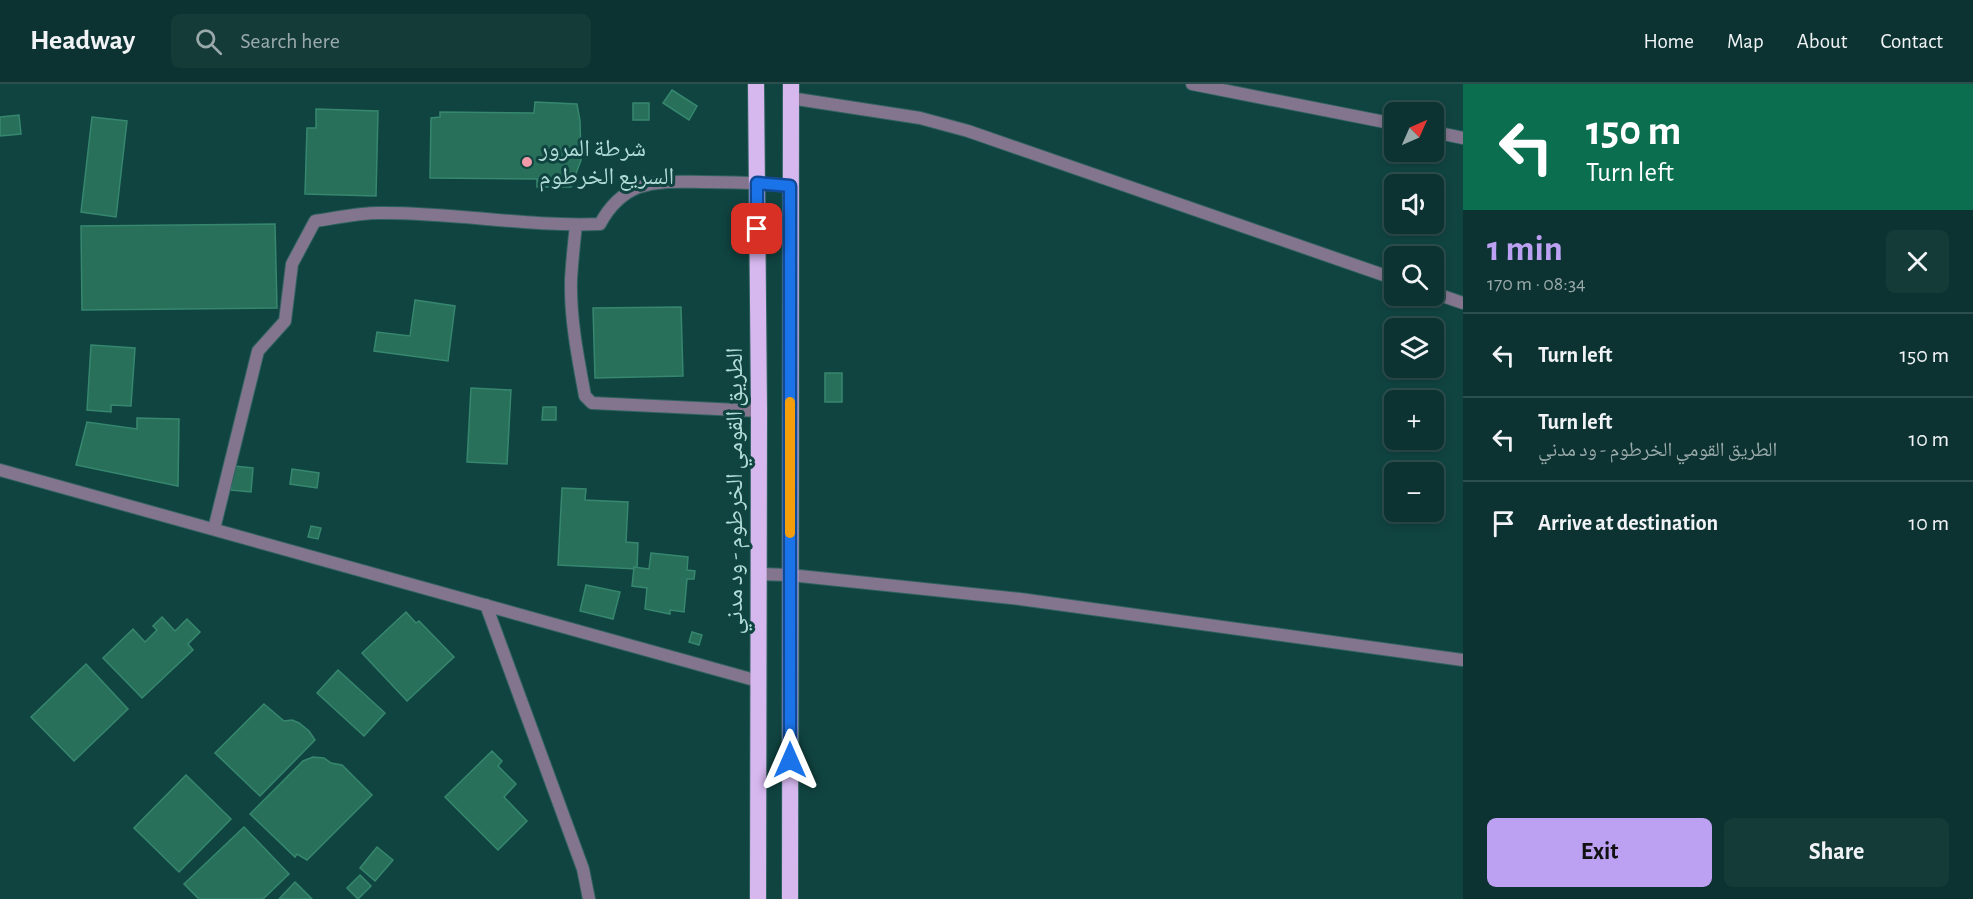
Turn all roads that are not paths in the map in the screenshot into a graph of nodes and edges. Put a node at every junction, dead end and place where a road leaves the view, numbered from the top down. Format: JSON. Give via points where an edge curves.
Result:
{"nodes":[{"id":1,"x":756,"y":84,"type":"edge"},
{"id":2,"x":1192,"y":84,"type":"edge"},
{"id":3,"x":791,"y":91,"type":"edge"},
{"id":4,"x":1384,"y":122,"type":"edge"},
{"id":5,"x":1444,"y":134,"type":"edge"},
{"id":6,"x":1463,"y":138,"type":"edge"},
{"id":7,"x":757,"y":183,"type":"junction"},
{"id":8,"x":790,"y":186,"type":"junction"},
{"id":9,"x":576,"y":225,"type":"junction"},
{"id":10,"x":1384,"y":275,"type":"edge"},
{"id":11,"x":1444,"y":296,"type":"edge"},
{"id":12,"x":1463,"y":303,"type":"edge"},
{"id":13,"x":759,"y":411,"type":"junction"},
{"id":14,"x":0,"y":470,"type":"edge"},
{"id":15,"x":214,"y":529,"type":"junction"},
{"id":16,"x":758,"y":574,"type":"junction"},
{"id":17,"x":790,"y":575,"type":"junction"},
{"id":18,"x":486,"y":604,"type":"junction"},
{"id":19,"x":1463,"y":660,"type":"edge"},
{"id":20,"x":758,"y":681,"type":"junction"},
{"id":21,"x":589,"y":899,"type":"edge"},
{"id":22,"x":758,"y":899,"type":"edge"},
{"id":23,"x":790,"y":899,"type":"edge"}],
"edges":[{"from":1,"to":7,"type":"highway","name":"الطريق القومي الخرطوم - ود مدني"},
{"from":2,"to":4,"type":"street"},
{"from":3,"to":8,"type":"highway"},
{"from":3,"to":10,"type":"street","via":[[968,131]]},
{"from":5,"to":6,"type":"street"},
{"from":7,"to":8,"type":"street"},
{"from":7,"to":9,"type":"street","via":[[653,183],[637,188],[610,206],[600,224]]},
{"from":7,"to":13,"type":"highway","name":"الطريق القومي الخرطوم - ود مدني"},
{"from":8,"to":17,"type":"highway"},
{"from":9,"to":13,"type":"street","via":[[572,290],[579,362],[588,400]]},
{"from":9,"to":15,"type":"street","via":[[376,213],[315,221],[292,264],[285,321],[258,351]]},
{"from":11,"to":12,"type":"street"},
{"from":13,"to":16,"type":"highway","name":"الطريق القومي الخرطوم - ود مدني"},
{"from":14,"to":15,"type":"street"},
{"from":15,"to":18,"type":"street"},
{"from":16,"to":17,"type":"street"},
{"from":16,"to":20,"type":"highway","name":"الطريق القومي الخرطوم - ود مدني"},
{"from":17,"to":19,"type":"street","via":[[1020,599]]},
{"from":17,"to":23,"type":"highway"},
{"from":18,"to":20,"type":"street"},
{"from":18,"to":21,"type":"street","via":[[583,868]]},
{"from":20,"to":22,"type":"highway","name":"الطريق القومي الخرطوم - ود مدني"}]}
